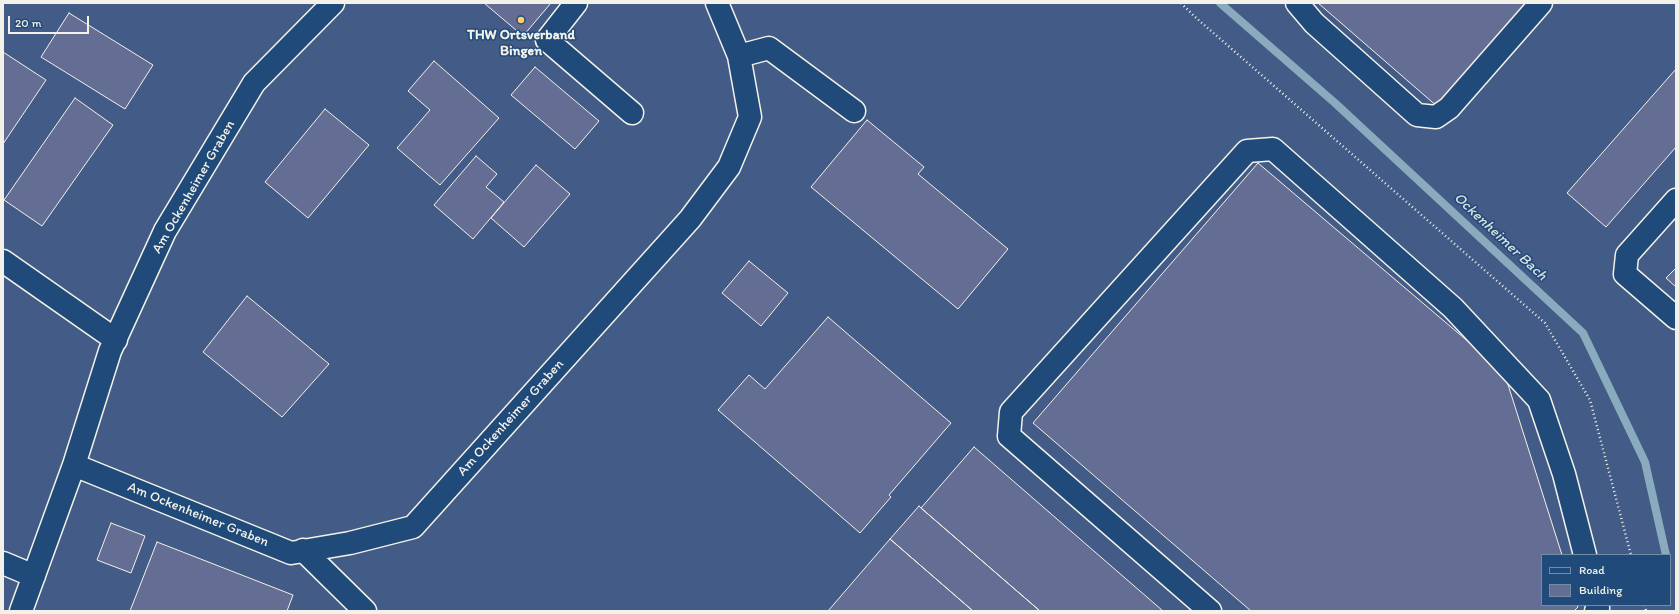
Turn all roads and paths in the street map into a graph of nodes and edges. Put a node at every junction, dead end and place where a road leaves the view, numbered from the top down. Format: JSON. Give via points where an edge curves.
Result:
{"nodes":[{"id":1,"x":333,"y":3,"type":"edge"},
{"id":2,"x":576,"y":3,"type":"edge"},
{"id":3,"x":717,"y":3,"type":"edge"},
{"id":4,"x":1181,"y":3,"type":"edge"},
{"id":5,"x":1297,"y":3,"type":"edge"},
{"id":6,"x":1541,"y":3,"type":"edge"},
{"id":7,"x":739,"y":56,"type":"junction"},
{"id":8,"x":854,"y":111,"type":"dead end"},
{"id":9,"x":632,"y":112,"type":"dead end"},
{"id":10,"x":1676,"y":200,"type":"edge"},
{"id":11,"x":3,"y":261,"type":"edge"},
{"id":12,"x":1676,"y":318,"type":"edge"},
{"id":13,"x":116,"y":340,"type":"junction"},
{"id":14,"x":74,"y":465,"type":"junction"},
{"id":15,"x":303,"y":550,"type":"junction"},
{"id":16,"x":1585,"y":554,"type":"edge"},
{"id":17,"x":1631,"y":554,"type":"edge"},
{"id":18,"x":3,"y":563,"type":"edge"},
{"id":19,"x":34,"y":576,"type":"junction"},
{"id":20,"x":21,"y":611,"type":"edge"},
{"id":21,"x":366,"y":611,"type":"edge"},
{"id":22,"x":1210,"y":611,"type":"edge"}],
"edges":[{"from":1,"to":13,"type":"street","name":"Am Ockenheimer Graben","via":[[254,83],[164,231]]},
{"from":2,"to":9,"type":"street","via":[[547,40]]},
{"from":3,"to":7,"type":"street","name":"Am Ockenheimer Graben"},
{"from":4,"to":17,"type":"path","via":[[1545,323],[1590,400]]},
{"from":5,"to":6,"type":"street","via":[[1314,23],[1417,114],[1436,117],[1448,108]]},
{"from":7,"to":8,"type":"street","via":[[769,48]]},
{"from":7,"to":15,"type":"street","name":"Am Ockenheimer Graben","via":[[750,117],[729,168],[685,225],[413,527],[350,543]]},
{"from":10,"to":12,"type":"street","via":[[1627,255],[1625,274]]},
{"from":11,"to":13,"type":"street"},
{"from":13,"to":14,"type":"street","name":"Am Ockenheimer Graben","via":[[110,351]]},
{"from":14,"to":15,"type":"street","name":"Am Ockenheimer Graben","via":[[291,553]]},
{"from":14,"to":19,"type":"street","name":"Am Ockenheimer Graben"},
{"from":15,"to":21,"type":"street"},
{"from":16,"to":22,"type":"street","via":[[1564,474],[1539,400],[1453,308],[1273,149],[1247,151],[1011,412],[1009,436]]},
{"from":18,"to":19,"type":"street"},
{"from":19,"to":20,"type":"street","name":"Am Ockenheimer Graben"}]}
